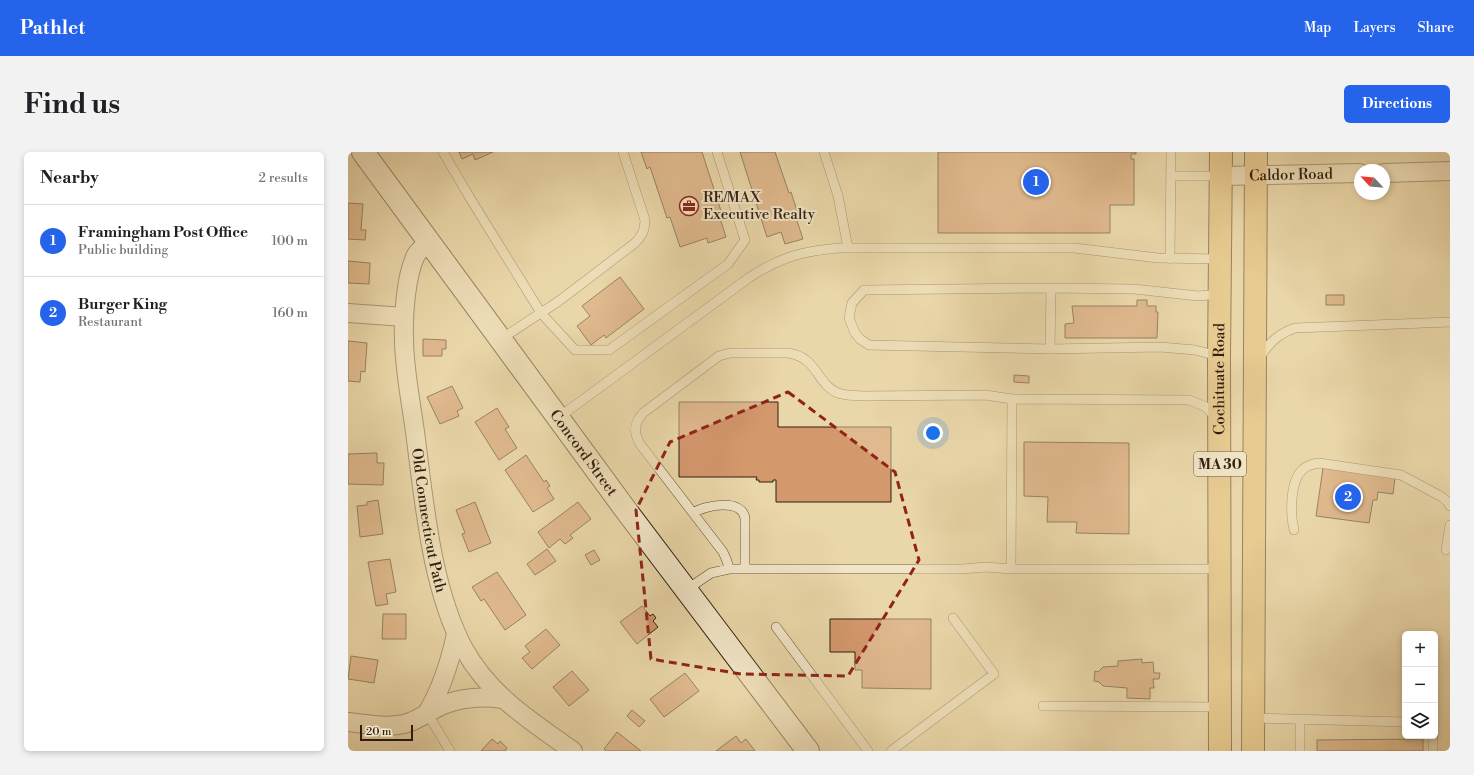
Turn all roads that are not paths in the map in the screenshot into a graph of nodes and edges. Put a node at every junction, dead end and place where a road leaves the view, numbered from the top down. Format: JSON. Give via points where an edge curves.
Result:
{"nodes":[{"id":1,"x":364,"y":152,"type":"edge"},
{"id":2,"x":370,"y":152,"type":"edge"},
{"id":3,"x":443,"y":152,"type":"edge"},
{"id":4,"x":623,"y":152,"type":"edge"},
{"id":5,"x":717,"y":152,"type":"edge"},
{"id":6,"x":824,"y":152,"type":"edge"},
{"id":7,"x":1171,"y":152,"type":"edge"},
{"id":8,"x":1221,"y":152,"type":"edge"},
{"id":9,"x":1256,"y":152,"type":"edge"},
{"id":10,"x":1450,"y":171,"type":"edge"},
{"id":11,"x":1390,"y":172,"type":"edge"},
{"id":12,"x":1354,"y":173,"type":"edge"},
{"id":13,"x":1256,"y":175,"type":"junction"},
{"id":14,"x":1171,"y":176,"type":"junction"},
{"id":15,"x":1221,"y":176,"type":"junction"},
{"id":16,"x":387,"y":184,"type":"junction"},
{"id":17,"x":428,"y":242,"type":"junction"},
{"id":18,"x":848,"y":248,"type":"junction"},
{"id":19,"x":1170,"y":259,"type":"junction"},
{"id":20,"x":1221,"y":259,"type":"junction"},
{"id":21,"x":1051,"y":288,"type":"junction"},
{"id":22,"x":1220,"y":294,"type":"junction"},
{"id":23,"x":348,"y":313,"type":"edge"},
{"id":24,"x":541,"y":313,"type":"junction"},
{"id":25,"x":404,"y":317,"type":"junction"},
{"id":26,"x":1450,"y":322,"type":"edge"},
{"id":27,"x":500,"y":339,"type":"junction"},
{"id":28,"x":1050,"y":349,"type":"junction"},
{"id":29,"x":1219,"y":356,"type":"junction"},
{"id":30,"x":1256,"y":367,"type":"junction"},
{"id":31,"x":1012,"y":399,"type":"junction"},
{"id":32,"x":558,"y":418,"type":"junction"},
{"id":33,"x":1220,"y":425,"type":"junction"},
{"id":34,"x":1450,"y":506,"type":"edge"},
{"id":35,"x":693,"y":513,"type":"junction"},
{"id":36,"x":1450,"y":525,"type":"edge"},
{"id":37,"x":1294,"y":530,"type":"dead end"},
{"id":38,"x":1446,"y":550,"type":"dead end"},
{"id":39,"x":729,"y":569,"type":"junction"},
{"id":40,"x":745,"y":569,"type":"junction"},
{"id":41,"x":1011,"y":569,"type":"junction"},
{"id":42,"x":1220,"y":569,"type":"junction"},
{"id":43,"x":686,"y":590,"type":"junction"},
{"id":44,"x":953,"y":618,"type":"dead end"},
{"id":45,"x":776,"y":627,"type":"dead end"},
{"id":46,"x":456,"y":634,"type":"junction"},
{"id":47,"x":503,"y":699,"type":"junction"},
{"id":48,"x":1043,"y":706,"type":"dead end"},
{"id":49,"x":1220,"y":707,"type":"junction"},
{"id":50,"x":428,"y":713,"type":"junction"},
{"id":51,"x":1253,"y":718,"type":"junction"},
{"id":52,"x":1300,"y":719,"type":"junction"},
{"id":53,"x":348,"y":722,"type":"edge"},
{"id":54,"x":1402,"y":722,"type":"edge"},
{"id":55,"x":1433,"y":739,"type":"edge"},
{"id":56,"x":450,"y":751,"type":"edge"},
{"id":57,"x":573,"y":751,"type":"edge"},
{"id":58,"x":808,"y":751,"type":"edge"},
{"id":59,"x":868,"y":751,"type":"edge"},
{"id":60,"x":891,"y":751,"type":"edge"},
{"id":61,"x":1220,"y":751,"type":"edge"},
{"id":62,"x":1253,"y":751,"type":"edge"},
{"id":63,"x":1300,"y":751,"type":"edge"},
{"id":64,"x":1433,"y":751,"type":"edge"}],
"edges":[{"from":1,"to":16,"type":"main road","name":"Concord Street"},
{"from":2,"to":16,"type":"main road"},
{"from":3,"to":24,"type":"lane"},
{"from":4,"to":24,"type":"lane","via":[[644,220],[642,235],[635,243]]},
{"from":5,"to":24,"type":"lane","via":[[745,240],[728,264],[609,350],[575,350]]},
{"from":6,"to":18,"type":"lane","via":[[838,196]]},
{"from":7,"to":14,"type":"lane"},
{"from":8,"to":15,"type":"main road","name":"Cochituate Road","number":"MA 30"},
{"from":9,"to":13,"type":"main road","number":"MA 30"},
{"from":10,"to":11,"type":"street"},
{"from":12,"to":13,"type":"street","name":"Caldor Road"},
{"from":13,"to":15,"type":"street","name":"Caldor Road"},
{"from":13,"to":30,"type":"main road","number":"MA 30"},
{"from":14,"to":15,"type":"lane"},
{"from":14,"to":19,"type":"lane"},
{"from":15,"to":20,"type":"main road","name":"Cochituate Road","number":"MA 30"},
{"from":16,"to":17,"type":"main road","name":"Concord Street"},
{"from":17,"to":25,"type":"street","name":"Old Connecticut Path","via":[[414,260]]},
{"from":17,"to":27,"type":"main road","name":"Concord Street"},
{"from":18,"to":19,"type":"lane","via":[[1074,248]]},
{"from":18,"to":32,"type":"lane","via":[[792,255],[761,270]]},
{"from":19,"to":20,"type":"lane"},
{"from":20,"to":22,"type":"main road","name":"Cochituate Road","number":"MA 30"},
{"from":21,"to":22,"type":"lane","via":[[1134,288],[1198,296]]},
{"from":21,"to":28,"type":"lane"},
{"from":21,"to":28,"type":"lane","via":[[864,290],[852,303],[850,318],[855,333],[869,345]]},
{"from":22,"to":29,"type":"main road","name":"Cochituate Road","number":"MA 30"},
{"from":23,"to":25,"type":"street"},
{"from":24,"to":27,"type":"lane"},
{"from":25,"to":46,"type":"street","name":"Old Connecticut Path","via":[[404,350],[428,523],[440,583]]},
{"from":26,"to":30,"type":"lane","via":[[1295,328],[1280,335],[1267,346]]},
{"from":27,"to":32,"type":"main road","name":"Concord Street"},
{"from":28,"to":29,"type":"lane","via":[[1160,347],[1195,350]]},
{"from":29,"to":33,"type":"main road","name":"Cochituate Road","number":"MA 30"},
{"from":30,"to":51,"type":"main road","number":"MA 30"},
{"from":31,"to":33,"type":"lane","via":[[1189,400],[1206,406]]},
{"from":31,"to":35,"type":"lane","via":[[985,395],[843,394],[828,386],[808,361],[797,355],[730,353],[719,356],[643,413],[635,426],[638,440]]},
{"from":31,"to":41,"type":"lane"},
{"from":32,"to":43,"type":"main road","name":"Concord Street"},
{"from":33,"to":42,"type":"main road","name":"Cochituate Road","number":"MA 30"},
{"from":34,"to":37,"type":"lane","via":[[1442,497],[1400,475],[1319,463],[1302,469],[1296,480],[1291,510]]},
{"from":35,"to":39,"type":"lane","via":[[723,552]]},
{"from":35,"to":40,"type":"lane","via":[[713,506],[736,507],[743,512]]},
{"from":36,"to":38,"type":"lane"},
{"from":39,"to":40,"type":"lane"},
{"from":39,"to":43,"type":"lane","via":[[711,572]]},
{"from":40,"to":41,"type":"lane"},
{"from":41,"to":42,"type":"lane"},
{"from":42,"to":49,"type":"main road","name":"Cochituate Road","number":"MA 30"},
{"from":43,"to":58,"type":"main road","name":"Concord Street"},
{"from":44,"to":60,"type":"lane","via":[[994,674]]},
{"from":45,"to":59,"type":"lane"},
{"from":46,"to":47,"type":"street","name":"Old Connecticut Path","via":[[476,666]]},
{"from":46,"to":50,"type":"street","via":[[445,677]]},
{"from":47,"to":50,"type":"street","via":[[471,697],[443,705]]},
{"from":47,"to":57,"type":"street","name":"Old Connecticut Path","via":[[530,722]]},
{"from":48,"to":49,"type":"lane"},
{"from":49,"to":61,"type":"main road","name":"Cochituate Road","number":"MA 30"},
{"from":50,"to":53,"type":"street","via":[[403,724],[379,726]]},
{"from":50,"to":56,"type":"lane"},
{"from":51,"to":52,"type":"lane"},
{"from":51,"to":62,"type":"main road","number":"MA 30"},
{"from":52,"to":54,"type":"lane"},
{"from":52,"to":63,"type":"lane"},
{"from":55,"to":64,"type":"lane"}]}
